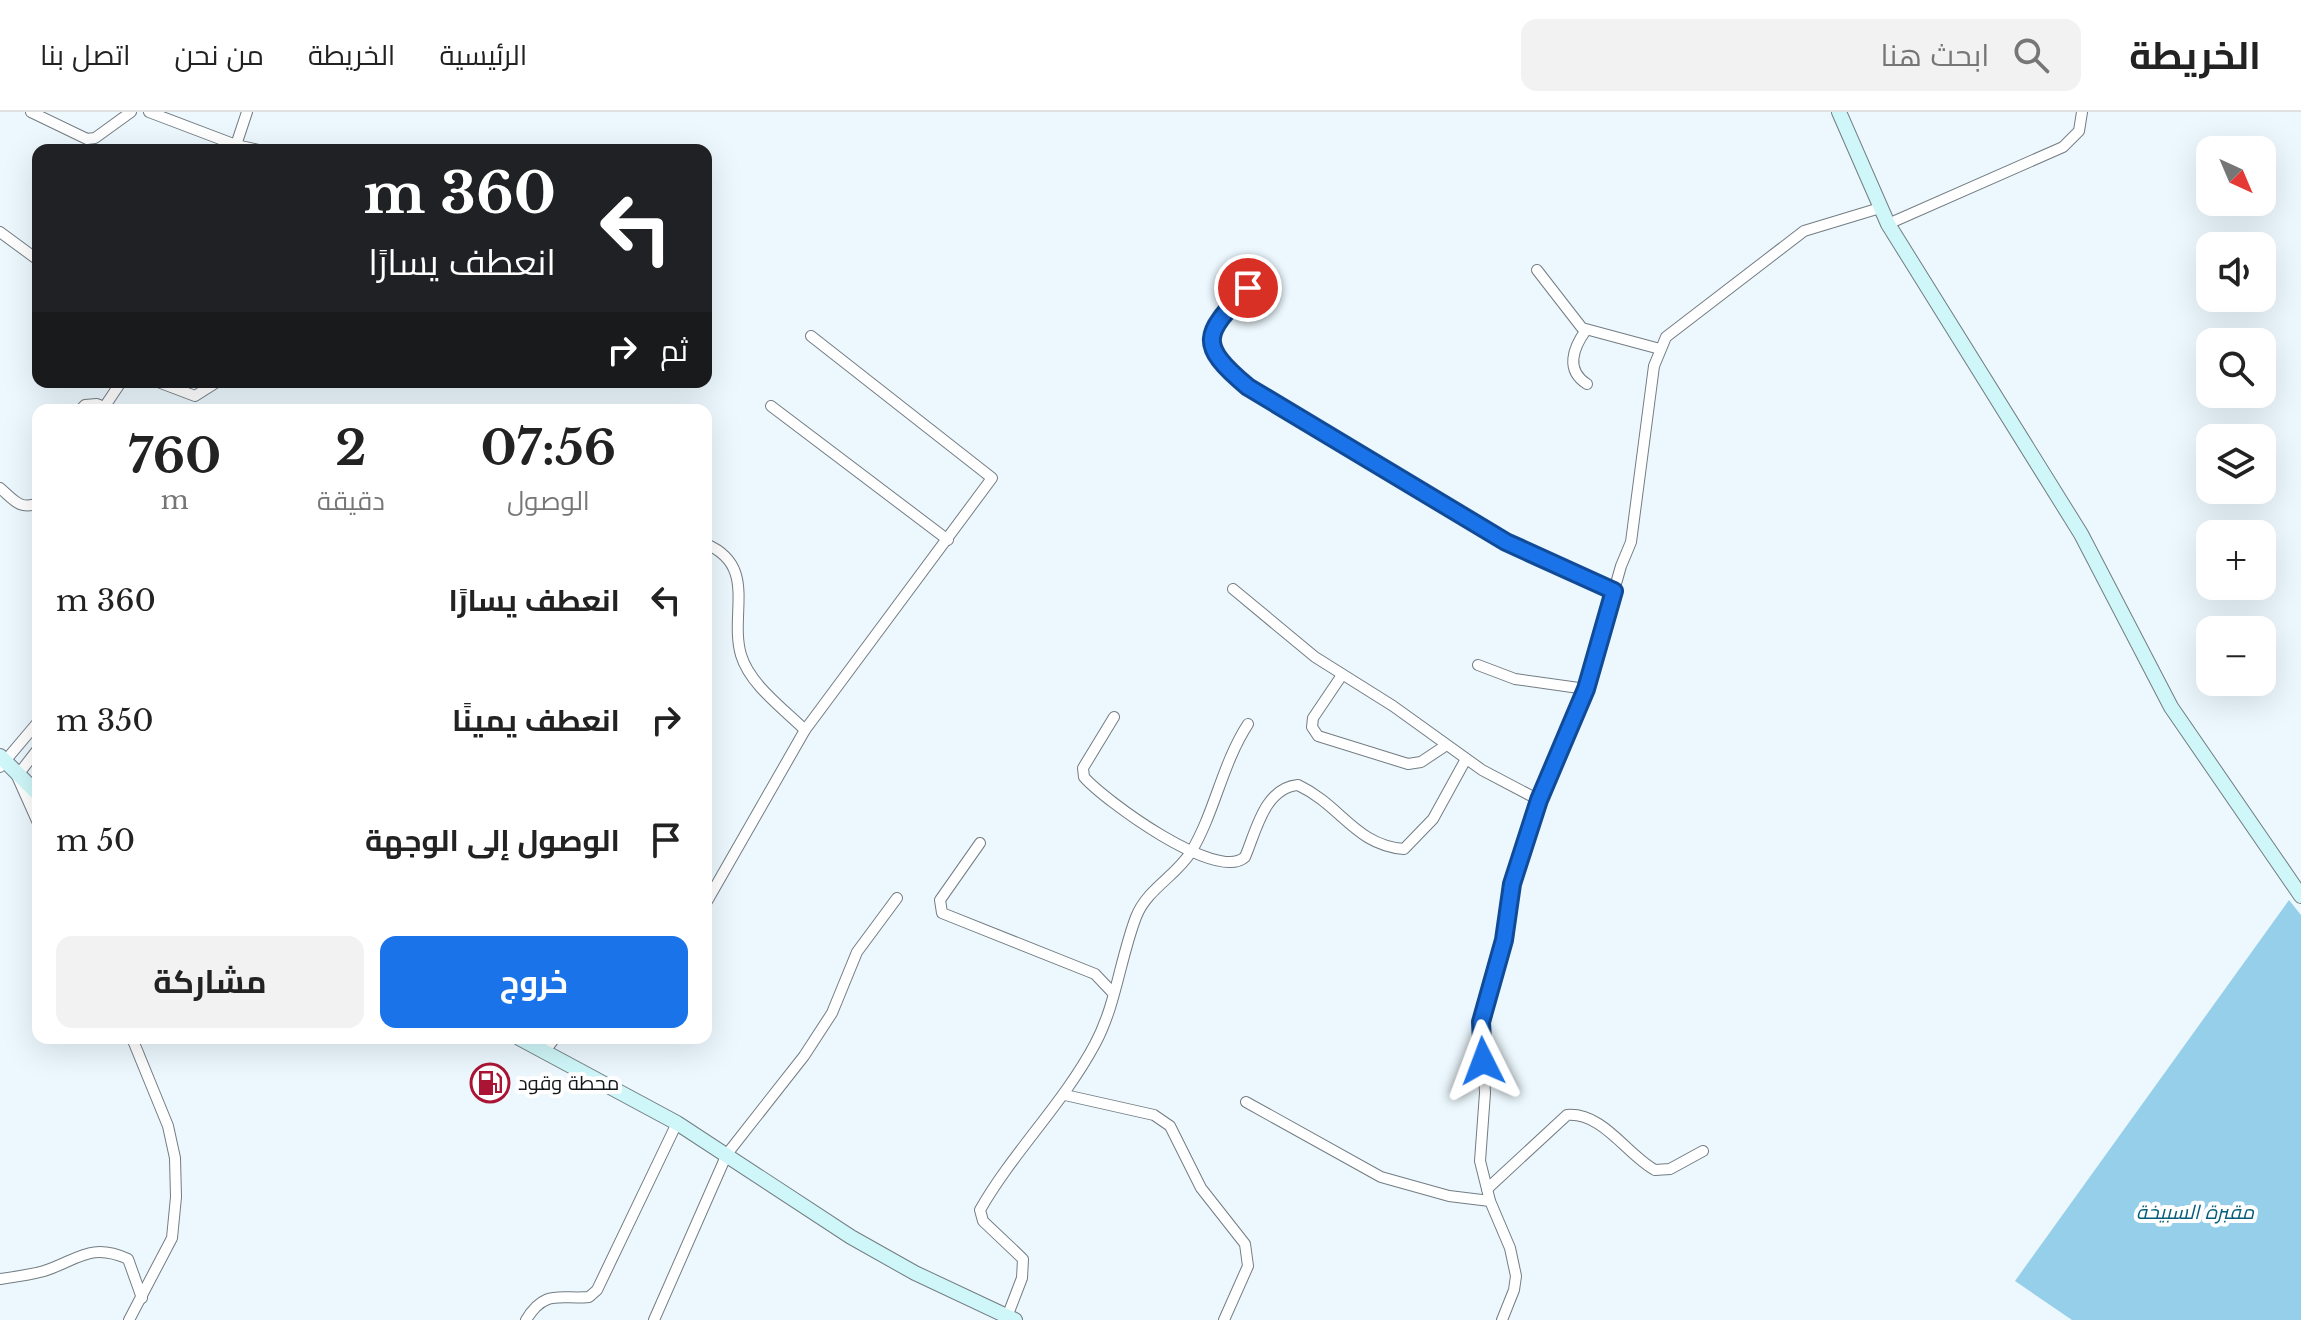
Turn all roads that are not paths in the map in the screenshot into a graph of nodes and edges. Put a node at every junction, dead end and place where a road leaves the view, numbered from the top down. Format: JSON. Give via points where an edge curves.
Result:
{"nodes":[{"id":1,"x":31,"y":112,"type":"edge"},
{"id":2,"x":131,"y":112,"type":"edge"},
{"id":3,"x":149,"y":112,"type":"edge"},
{"id":4,"x":247,"y":112,"type":"edge"},
{"id":5,"x":1839,"y":112,"type":"edge"},
{"id":6,"x":2082,"y":112,"type":"edge"},
{"id":7,"x":233,"y":144,"type":"edge"},
{"id":8,"x":236,"y":144,"type":"edge"},
{"id":9,"x":1880,"y":208,"type":"junction"},
{"id":10,"x":1888,"y":224,"type":"junction"},
{"id":11,"x":0,"y":232,"type":"edge"},
{"id":12,"x":32,"y":256,"type":"edge"},
{"id":13,"x":1537,"y":270,"type":"dead end"},
{"id":14,"x":1248,"y":288,"type":"dead end"},
{"id":15,"x":1586,"y":330,"type":"junction"},
{"id":16,"x":811,"y":336,"type":"dead end"},
{"id":17,"x":1660,"y":349,"type":"junction"},
{"id":18,"x":1587,"y":384,"type":"dead end"},
{"id":19,"x":174,"y":388,"type":"edge"},
{"id":20,"x":208,"y":388,"type":"edge"},
{"id":21,"x":771,"y":406,"type":"dead end"},
{"id":22,"x":0,"y":488,"type":"edge"},
{"id":23,"x":32,"y":506,"type":"edge"},
{"id":24,"x":948,"y":540,"type":"junction"},
{"id":25,"x":712,"y":549,"type":"edge"},
{"id":26,"x":1233,"y":589,"type":"dead end"},
{"id":27,"x":1614,"y":591,"type":"junction"},
{"id":28,"x":1478,"y":665,"type":"dead end"},
{"id":29,"x":1342,"y":675,"type":"junction"},
{"id":30,"x":1586,"y":689,"type":"junction"},
{"id":31,"x":1114,"y":717,"type":"dead end"},
{"id":32,"x":1248,"y":724,"type":"dead end"},
{"id":33,"x":32,"y":729,"type":"edge"},
{"id":34,"x":805,"y":730,"type":"junction"},
{"id":35,"x":1445,"y":746,"type":"junction"},
{"id":36,"x":32,"y":757,"type":"edge"},
{"id":37,"x":1466,"y":759,"type":"junction"},
{"id":38,"x":2,"y":762,"type":"edge"},
{"id":39,"x":17,"y":776,"type":"junction"},
{"id":40,"x":32,"y":789,"type":"edge"},
{"id":41,"x":1539,"y":800,"type":"junction"},
{"id":42,"x":32,"y":810,"type":"edge"},
{"id":43,"x":980,"y":843,"type":"dead end"},
{"id":44,"x":1191,"y":852,"type":"junction"},
{"id":45,"x":712,"y":893,"type":"edge"},
{"id":46,"x":2301,"y":896,"type":"edge"},
{"id":47,"x":897,"y":898,"type":"dead end"},
{"id":48,"x":1113,"y":993,"type":"junction"},
{"id":49,"x":135,"y":1044,"type":"edge"},
{"id":50,"x":530,"y":1044,"type":"edge"},
{"id":51,"x":550,"y":1044,"type":"edge"},
{"id":52,"x":544,"y":1052,"type":"junction"},
{"id":53,"x":1065,"y":1095,"type":"junction"},
{"id":54,"x":1246,"y":1102,"type":"dead end"},
{"id":55,"x":677,"y":1123,"type":"junction"},
{"id":56,"x":1703,"y":1151,"type":"dead end"},
{"id":57,"x":727,"y":1154,"type":"junction"},
{"id":58,"x":1487,"y":1189,"type":"junction"},
{"id":59,"x":1490,"y":1201,"type":"junction"},
{"id":60,"x":0,"y":1279,"type":"edge"},
{"id":61,"x":142,"y":1298,"type":"junction"},
{"id":62,"x":1004,"y":1317,"type":"edge"},
{"id":63,"x":129,"y":1320,"type":"edge"},
{"id":64,"x":526,"y":1320,"type":"edge"},
{"id":65,"x":654,"y":1320,"type":"edge"},
{"id":66,"x":1224,"y":1320,"type":"edge"},
{"id":67,"x":1502,"y":1320,"type":"edge"}],
"edges":[{"from":1,"to":2,"type":"street","via":[[87,139]]},
{"from":3,"to":7,"type":"street"},
{"from":4,"to":8,"type":"street"},
{"from":5,"to":9,"type":"street"},
{"from":6,"to":10,"type":"street","via":[[2079,131],[2063,147]]},
{"from":9,"to":10,"type":"street"},
{"from":9,"to":17,"type":"street","via":[[1804,231],[1666,337]]},
{"from":10,"to":46,"type":"street","via":[[2081,534],[2171,707]]},
{"from":11,"to":12,"type":"street"},
{"from":13,"to":15,"type":"street"},
{"from":14,"to":27,"type":"street","via":[[1213,325],[1211,339],[1229,371],[1248,387],[1506,542]]},
{"from":15,"to":17,"type":"street"},
{"from":15,"to":18,"type":"street","via":[[1573,359],[1574,371]]},
{"from":16,"to":24,"type":"street","via":[[989,473],[989,485]]},
{"from":17,"to":27,"type":"street","via":[[1636,523]]},
{"from":19,"to":20,"type":"street","via":[[195,396]]},
{"from":21,"to":24,"type":"street"},
{"from":22,"to":23,"type":"street","via":[[20,505]]},
{"from":24,"to":34,"type":"street"},
{"from":25,"to":34,"type":"street","via":[[739,579],[741,656],[759,685]]},
{"from":26,"to":29,"type":"street"},
{"from":27,"to":30,"type":"street"},
{"from":28,"to":30,"type":"street","via":[[1515,679]]},
{"from":29,"to":35,"type":"street"},
{"from":29,"to":35,"type":"street","via":[[1313,718],[1318,736],[1408,764]]},
{"from":30,"to":41,"type":"street"},
{"from":31,"to":44,"type":"street","via":[[1083,768],[1084,777],[1141,825]]},
{"from":32,"to":44,"type":"street","via":[[1233,747]]},
{"from":33,"to":38,"type":"street"},
{"from":34,"to":45,"type":"street"},
{"from":35,"to":37,"type":"street"},
{"from":36,"to":39,"type":"street"},
{"from":37,"to":41,"type":"street"},
{"from":37,"to":44,"type":"street","via":[[1433,819],[1404,849],[1367,840],[1337,810],[1298,785],[1286,788],[1269,804],[1240,862]]},
{"from":38,"to":39,"type":"street"},
{"from":39,"to":40,"type":"street"},
{"from":39,"to":42,"type":"street"},
{"from":41,"to":58,"type":"street","via":[[1512,884],[1504,940],[1481,1022],[1485,1093],[1480,1161]]},
{"from":43,"to":48,"type":"street","via":[[940,900],[942,913],[1095,974]]},
{"from":44,"to":48,"type":"street","via":[[1142,905]]},
{"from":47,"to":57,"type":"street","via":[[857,952],[832,1013],[804,1056]]},
{"from":48,"to":53,"type":"street","via":[[1103,1030]]},
{"from":49,"to":61,"type":"street","via":[[160,1101],[175,1158],[172,1238]]},
{"from":50,"to":52,"type":"street"},
{"from":51,"to":52,"type":"street"},
{"from":52,"to":55,"type":"street"},
{"from":53,"to":62,"type":"street","via":[[980,1210],[983,1221],[1023,1259],[1022,1278]]},
{"from":53,"to":66,"type":"street","via":[[1154,1115],[1170,1126],[1201,1188],[1245,1244],[1248,1266]]},
{"from":54,"to":59,"type":"street","via":[[1381,1177]]},
{"from":55,"to":57,"type":"street"},
{"from":55,"to":64,"type":"street","via":[[597,1290],[589,1297],[555,1295]]},
{"from":56,"to":58,"type":"street","via":[[1670,1169],[1655,1170],[1603,1128],[1567,1115]]},
{"from":57,"to":62,"type":"street","via":[[851,1237]]},
{"from":57,"to":65,"type":"street"},
{"from":58,"to":59,"type":"street"},
{"from":59,"to":67,"type":"street","via":[[1516,1276]]},
{"from":60,"to":61,"type":"street","via":[[44,1271],[91,1251],[111,1251],[128,1259]]},
{"from":61,"to":63,"type":"street"}]}
